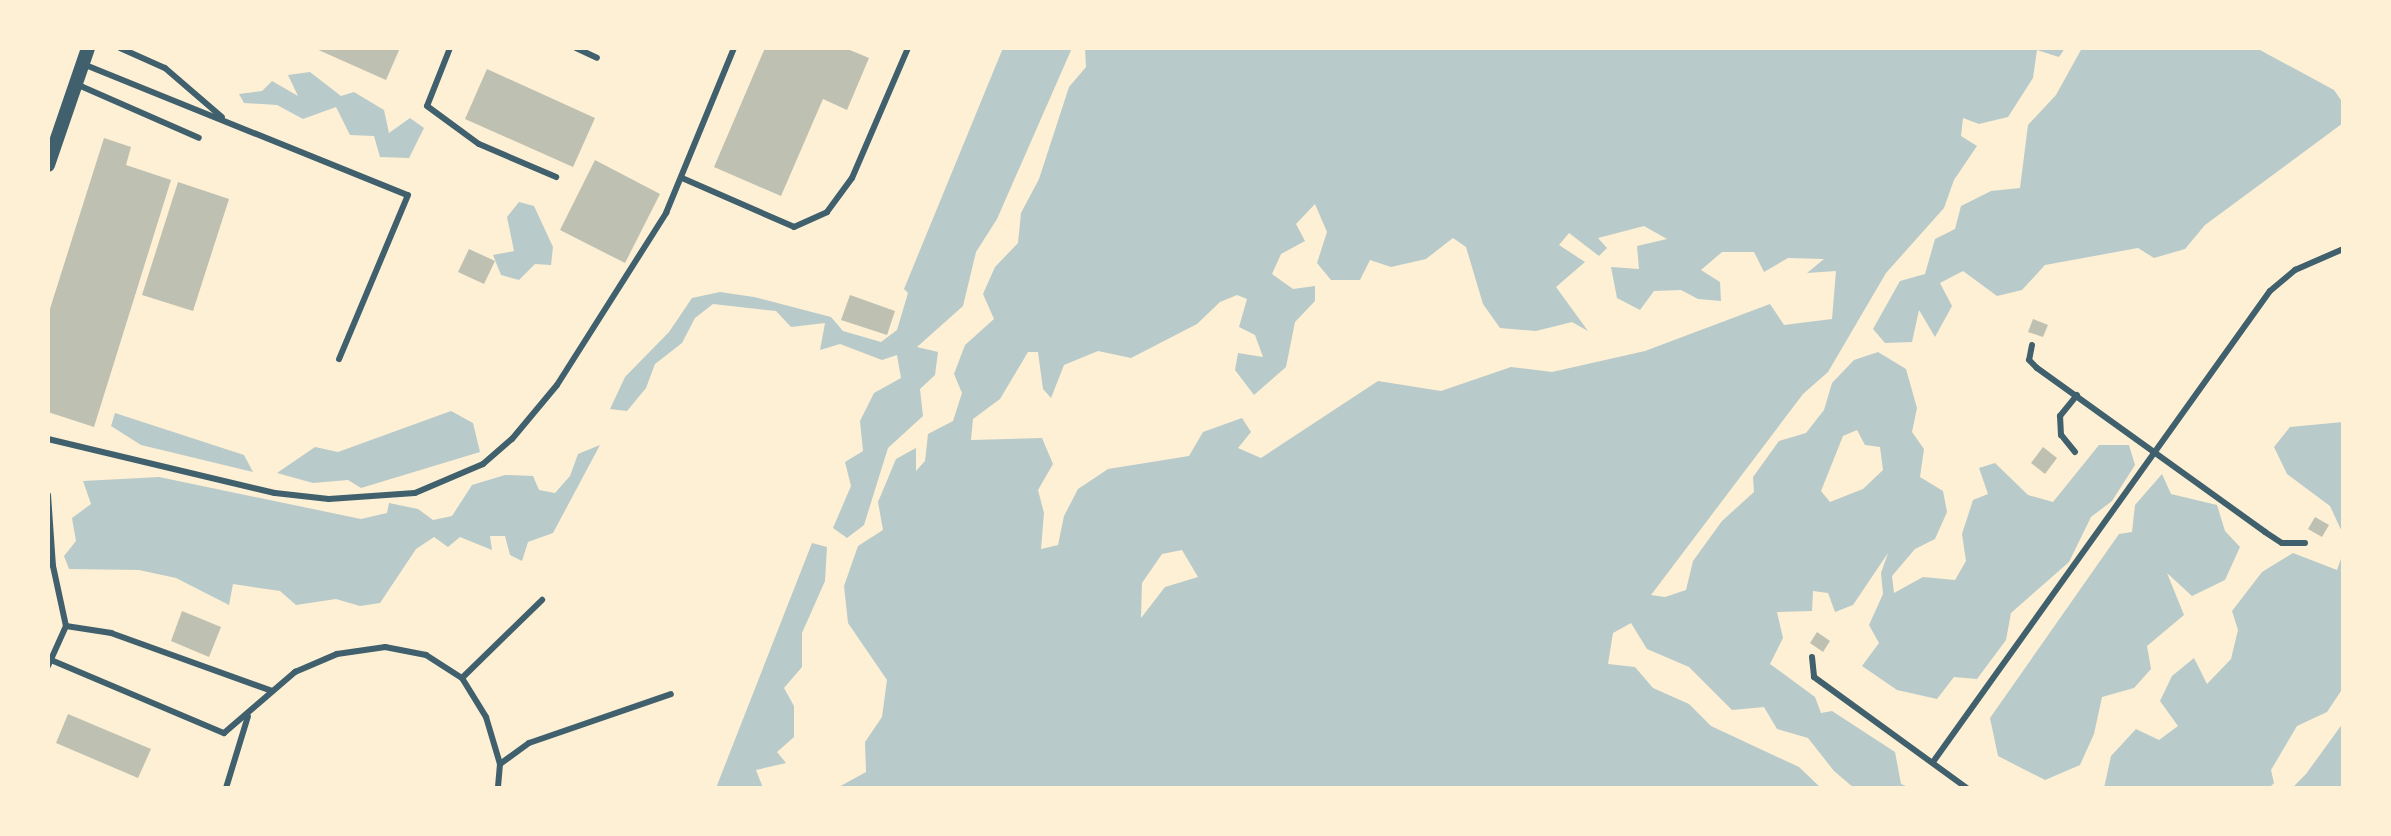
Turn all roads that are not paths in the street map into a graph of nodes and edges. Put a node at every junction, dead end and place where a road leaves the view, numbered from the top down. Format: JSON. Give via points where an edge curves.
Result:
{"nodes":[{"id":1,"x":88,"y":48,"type":"edge"},
{"id":2,"x":120,"y":48,"type":"edge"},
{"id":3,"x":450,"y":48,"type":"edge"},
{"id":4,"x":576,"y":48,"type":"edge"},
{"id":5,"x":734,"y":48,"type":"edge"},
{"id":6,"x":908,"y":48,"type":"edge"},
{"id":7,"x":597,"y":58,"type":"dead end"},
{"id":8,"x":83,"y":64,"type":"junction"},
{"id":9,"x":76,"y":84,"type":"junction"},
{"id":10,"x":227,"y":122,"type":"junction"},
{"id":11,"x":199,"y":138,"type":"dead end"},
{"id":12,"x":48,"y":165,"type":"edge"},
{"id":13,"x":556,"y":177,"type":"dead end"},
{"id":14,"x":682,"y":178,"type":"junction"},
{"id":15,"x":2343,"y":249,"type":"edge"},
{"id":16,"x":2032,"y":345,"type":"dead end"},
{"id":17,"x":339,"y":359,"type":"dead end"},
{"id":18,"x":2077,"y":395,"type":"junction"},
{"id":19,"x":48,"y":439,"type":"edge"},
{"id":20,"x":2075,"y":452,"type":"dead end"},
{"id":21,"x":2156,"y":454,"type":"junction"},
{"id":22,"x":48,"y":495,"type":"edge"},
{"id":23,"x":2305,"y":543,"type":"dead end"},
{"id":24,"x":542,"y":600,"type":"dead end"},
{"id":25,"x":66,"y":626,"type":"junction"},
{"id":26,"x":1812,"y":657,"type":"dead end"},
{"id":27,"x":50,"y":663,"type":"edge"},
{"id":28,"x":462,"y":678,"type":"junction"},
{"id":29,"x":272,"y":691,"type":"junction"},
{"id":30,"x":671,"y":694,"type":"dead end"},
{"id":31,"x":248,"y":716,"type":"junction"},
{"id":32,"x":1933,"y":762,"type":"junction"},
{"id":33,"x":500,"y":764,"type":"junction"},
{"id":34,"x":226,"y":788,"type":"edge"},
{"id":35,"x":498,"y":788,"type":"edge"},
{"id":36,"x":1967,"y":788,"type":"edge"}],
"edges":[{"from":1,"to":8,"type":"street"},
{"from":2,"to":10,"type":"lane","via":[[165,68]]},
{"from":3,"to":13,"type":"lane","via":[[427,106],[479,144]]},
{"from":4,"to":7,"type":"lane"},
{"from":5,"to":14,"type":"lane"},
{"from":6,"to":14,"type":"lane","via":[[852,178],[827,212],[794,227]]},
{"from":8,"to":9,"type":"street"},
{"from":8,"to":10,"type":"lane"},
{"from":9,"to":11,"type":"lane"},
{"from":9,"to":12,"type":"street"},
{"from":10,"to":17,"type":"lane","via":[[408,195]]},
{"from":14,"to":19,"type":"lane","via":[[666,213],[557,385],[512,439],[483,464],[451,480],[415,493],[329,499],[275,493]]},
{"from":15,"to":21,"type":"lane","via":[[2295,270],[2270,291]]},
{"from":16,"to":18,"type":"lane","via":[[2029,360]]},
{"from":18,"to":20,"type":"lane","via":[[2060,416],[2061,435]]},
{"from":18,"to":21,"type":"lane"},
{"from":21,"to":23,"type":"lane","via":[[2282,543]]},
{"from":21,"to":32,"type":"lane"},
{"from":22,"to":25,"type":"lane","via":[[53,566]]},
{"from":24,"to":28,"type":"lane"},
{"from":25,"to":27,"type":"lane"},
{"from":25,"to":29,"type":"lane","via":[[111,633]]},
{"from":26,"to":32,"type":"lane","via":[[1814,677]]},
{"from":27,"to":31,"type":"lane","via":[[224,733]]},
{"from":28,"to":29,"type":"lane","via":[[426,655],[385,647],[337,654],[295,672]]},
{"from":28,"to":33,"type":"lane","via":[[486,717]]},
{"from":29,"to":31,"type":"lane"},
{"from":30,"to":33,"type":"lane","via":[[529,743]]},
{"from":31,"to":34,"type":"lane"},
{"from":32,"to":36,"type":"lane"},
{"from":33,"to":35,"type":"lane"}]}
